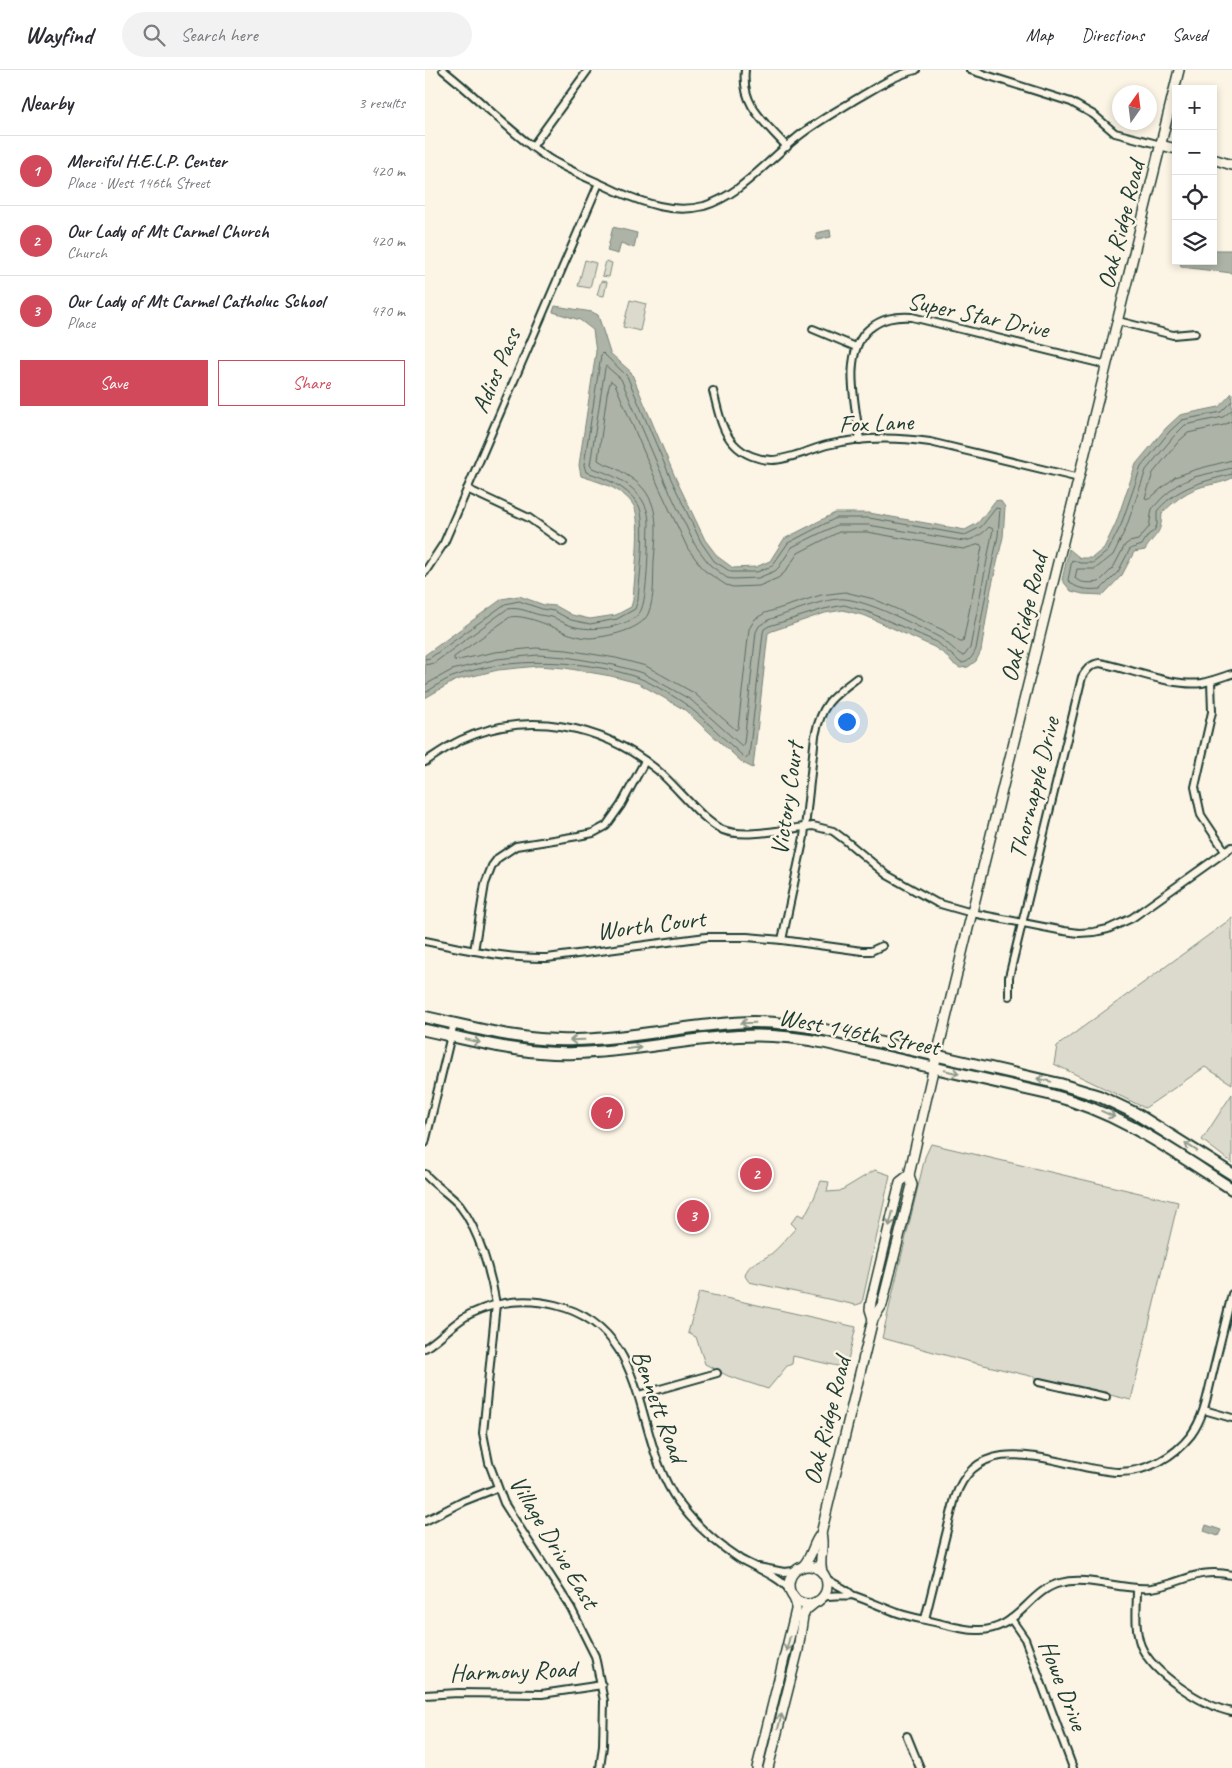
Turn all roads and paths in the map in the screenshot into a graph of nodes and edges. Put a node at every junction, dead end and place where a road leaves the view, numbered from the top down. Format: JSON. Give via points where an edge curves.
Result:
{"nodes":[{"id":1,"x":443,"y":70,"type":"edge"},
{"id":2,"x":588,"y":70,"type":"edge"},
{"id":3,"x":745,"y":70,"type":"edge"},
{"id":4,"x":916,"y":70,"type":"edge"},
{"id":5,"x":970,"y":70,"type":"edge"},
{"id":6,"x":1179,"y":70,"type":"edge"},
{"id":7,"x":1161,"y":145,"type":"junction"},
{"id":8,"x":787,"y":146,"type":"junction"},
{"id":9,"x":532,"y":147,"type":"junction"},
{"id":10,"x":1172,"y":148,"type":"edge"},
{"id":11,"x":1217,"y":159,"type":"edge"},
{"id":12,"x":1232,"y":165,"type":"edge"},
{"id":13,"x":599,"y":183,"type":"junction"},
{"id":14,"x":1118,"y":321,"type":"junction"},
{"id":15,"x":813,"y":329,"type":"dead end"},
{"id":16,"x":1195,"y":333,"type":"dead end"},
{"id":17,"x":856,"y":347,"type":"junction"},
{"id":18,"x":1107,"y":364,"type":"junction"},
{"id":19,"x":713,"y":391,"type":"dead end"},
{"id":20,"x":860,"y":440,"type":"junction"},
{"id":21,"x":1079,"y":478,"type":"junction"},
{"id":22,"x":467,"y":489,"type":"junction"},
{"id":23,"x":563,"y":542,"type":"dead end"},
{"id":24,"x":425,"y":572,"type":"edge"},
{"id":25,"x":1232,"y":674,"type":"edge"},
{"id":26,"x":857,"y":678,"type":"dead end"},
{"id":27,"x":1211,"y":680,"type":"junction"},
{"id":28,"x":645,"y":761,"type":"junction"},
{"id":29,"x":425,"y":762,"type":"edge"},
{"id":30,"x":805,"y":827,"type":"junction"},
{"id":31,"x":1232,"y":846,"type":"edge"},
{"id":32,"x":1225,"y":851,"type":"junction"},
{"id":33,"x":972,"y":913,"type":"junction"},
{"id":34,"x":1022,"y":923,"type":"junction"},
{"id":35,"x":782,"y":940,"type":"junction"},
{"id":36,"x":425,"y":941,"type":"edge"},
{"id":37,"x":882,"y":946,"type":"dead end"},
{"id":38,"x":474,"y":951,"type":"junction"},
{"id":39,"x":1009,"y":996,"type":"dead end"},
{"id":40,"x":425,"y":1016,"type":"edge"},
{"id":41,"x":453,"y":1023,"type":"junction"},
{"id":42,"x":425,"y":1030,"type":"edge"},
{"id":43,"x":451,"y":1036,"type":"junction"},
{"id":44,"x":937,"y":1055,"type":"junction"},
{"id":45,"x":934,"y":1068,"type":"junction"},
{"id":46,"x":425,"y":1143,"type":"edge"},
{"id":47,"x":425,"y":1174,"type":"edge"},
{"id":48,"x":1232,"y":1174,"type":"edge"},
{"id":49,"x":1232,"y":1189,"type":"edge"},
{"id":50,"x":1232,"y":1294,"type":"edge"},
{"id":51,"x":496,"y":1304,"type":"junction"},
{"id":52,"x":425,"y":1348,"type":"edge"},
{"id":53,"x":717,"y":1373,"type":"dead end"},
{"id":54,"x":1039,"y":1382,"type":"dead end"},
{"id":55,"x":639,"y":1395,"type":"junction"},
{"id":56,"x":1106,"y":1397,"type":"dead end"},
{"id":57,"x":1204,"y":1410,"type":"junction"},
{"id":58,"x":1232,"y":1418,"type":"edge"},
{"id":59,"x":497,"y":1488,"type":"junction"},
{"id":60,"x":425,"y":1521,"type":"edge"},
{"id":61,"x":821,"y":1534,"type":"junction"},
{"id":62,"x":756,"y":1566,"type":"junction"},
{"id":63,"x":798,"y":1569,"type":"junction"},
{"id":64,"x":824,"y":1575,"type":"junction"},
{"id":65,"x":1232,"y":1575,"type":"edge"},
{"id":66,"x":1137,"y":1589,"type":"junction"},
{"id":67,"x":792,"y":1594,"type":"junction"},
{"id":68,"x":852,"y":1594,"type":"junction"},
{"id":69,"x":819,"y":1600,"type":"junction"},
{"id":70,"x":1011,"y":1619,"type":"junction"},
{"id":71,"x":925,"y":1620,"type":"junction"},
{"id":72,"x":602,"y":1686,"type":"junction"},
{"id":73,"x":425,"y":1695,"type":"edge"},
{"id":74,"x":1232,"y":1712,"type":"edge"},
{"id":75,"x":907,"y":1736,"type":"dead end"},
{"id":76,"x":599,"y":1768,"type":"edge"},
{"id":77,"x":757,"y":1768,"type":"edge"},
{"id":78,"x":768,"y":1768,"type":"edge"},
{"id":79,"x":920,"y":1768,"type":"edge"},
{"id":80,"x":1073,"y":1768,"type":"edge"}],
"edges":[{"from":1,"to":9,"type":"street"},
{"from":2,"to":9,"type":"street"},
{"from":3,"to":8,"type":"street","via":[[745,90],[751,107]]},
{"from":4,"to":8,"type":"street","via":[[877,87],[809,128]]},
{"from":5,"to":7,"type":"street","via":[[1071,102],[1094,115],[1115,133]]},
{"from":6,"to":7,"type":"street","name":"Oak Ridge Road"},
{"from":7,"to":10,"type":"street"},
{"from":7,"to":14,"type":"street","name":"Oak Ridge Road"},
{"from":8,"to":13,"type":"street","via":[[740,188],[689,209],[649,204]]},
{"from":9,"to":13,"type":"street"},
{"from":11,"to":12,"type":"street"},
{"from":13,"to":22,"type":"street","name":"Adios Pass"},
{"from":14,"to":16,"type":"street","via":[[1173,335]]},
{"from":14,"to":18,"type":"street","name":"Oak Ridge Road"},
{"from":15,"to":17,"type":"street"},
{"from":17,"to":18,"type":"street","name":"Super Star Drive","via":[[864,333],[875,324],[904,316]]},
{"from":17,"to":20,"type":"street","name":"Super Star Drive","via":[[852,369]]},
{"from":18,"to":21,"type":"street","name":"Oak Ridge Road"},
{"from":19,"to":20,"type":"street","name":"Fox Lane","via":[[729,438],[740,450],[753,456],[771,460]]},
{"from":20,"to":21,"type":"street","name":"Fox Lane","via":[[930,442]]},
{"from":21,"to":33,"type":"street","name":"Oak Ridge Road"},
{"from":22,"to":23,"type":"street","via":[[529,518]]},
{"from":22,"to":24,"type":"street","name":"Adios Pass","via":[[444,543]]},
{"from":25,"to":27,"type":"street"},
{"from":26,"to":30,"type":"street","name":"Victory Court","via":[[827,703],[818,722]]},
{"from":27,"to":32,"type":"street","via":[[1212,712],[1195,787],[1201,815]]},
{"from":27,"to":34,"type":"street","name":"Thornapple Drive","via":[[1179,682],[1100,663],[1091,666],[1082,677]]},
{"from":28,"to":29,"type":"street","via":[[617,742],[598,735],[565,726],[521,724],[462,740]]},
{"from":28,"to":30,"type":"street","via":[[672,783],[703,816],[724,830],[741,834]]},
{"from":28,"to":38,"type":"street","via":[[606,826],[593,833],[516,846],[498,858],[485,884]]},
{"from":30,"to":33,"type":"street","via":[[833,831],[887,875],[937,903]]},
{"from":30,"to":35,"type":"street","name":"Victory Court"},
{"from":31,"to":32,"type":"street"},
{"from":32,"to":34,"type":"street","via":[[1132,918],[1108,929],[1064,932]]},
{"from":33,"to":34,"type":"street"},
{"from":33,"to":44,"type":"street","name":"Oak Ridge Road"},
{"from":34,"to":39,"type":"street","name":"Thornapple Drive","via":[[1009,977]]},
{"from":35,"to":37,"type":"street","name":"Worth Court","via":[[862,951]]},
{"from":35,"to":38,"type":"street","name":"Worth Court","via":[[706,937],[547,958],[512,958]]},
{"from":36,"to":38,"type":"street","name":"Worth Court"},
{"from":40,"to":41,"type":"main road","name":"West 146th Street"},
{"from":41,"to":43,"type":"street"},
{"from":44,"to":41,"type":"main road","name":"West 146th Street","one_way":true,"via":[[825,1030],[771,1022],[573,1040],[525,1038]]},
{"from":42,"to":43,"type":"main road","name":"West 146th Street"},
{"from":43,"to":45,"type":"main road","name":"West 146th Street","one_way":true,"via":[[512,1049],[573,1054],[730,1037],[772,1036],[818,1042]]},
{"from":43,"to":46,"type":"street"},
{"from":44,"to":45,"type":"street","name":"Oak Ridge Road"},
{"from":48,"to":44,"type":"main road","name":"West 146th Street","one_way":true,"via":[[1150,1121],[1099,1096]]},
{"from":45,"to":49,"type":"main road","name":"West 146th Street","one_way":true,"via":[[1057,1096],[1096,1109],[1145,1134]]},
{"from":45,"to":61,"type":"street","name":"Oak Ridge Road","via":[[909,1175],[912,1185],[882,1305],[873,1319]]},
{"from":47,"to":51,"type":"street","name":"Village Drive East","via":[[459,1204],[468,1219],[481,1247]]},
{"from":50,"to":57,"type":"street"},
{"from":51,"to":52,"type":"street","name":"Bennett Road","via":[[468,1315]]},
{"from":51,"to":55,"type":"street","name":"Bennett Road","via":[[543,1302],[566,1308],[588,1319],[620,1351]]},
{"from":51,"to":59,"type":"street","name":"Village Drive East","via":[[483,1433]]},
{"from":53,"to":55,"type":"street"},
{"from":54,"to":56,"type":"street"},
{"from":55,"to":62,"type":"street","name":"Bennett Road","via":[[658,1463],[679,1502],[710,1537]]},
{"from":57,"to":58,"type":"street"},
{"from":57,"to":71,"type":"street","via":[[1192,1434],[1178,1450],[1158,1462],[1134,1470],[1119,1472],[1015,1454],[996,1456],[979,1464],[957,1491]]},
{"from":59,"to":60,"type":"street"},
{"from":59,"to":72,"type":"street","name":"Village Drive East","via":[[589,1641]]},
{"from":61,"to":63,"type":"street","name":"Oak Ridge Road","via":[[814,1543],[811,1557]]},
{"from":61,"to":64,"type":"street","name":"Oak Ridge Road","via":[[820,1559]]},
{"from":62,"to":63,"type":"street","name":"Bennett Road","via":[[784,1572]]},
{"from":62,"to":67,"type":"street","name":"Bennett Road","via":[[784,1583]]},
{"from":63,"to":64,"type":"street","via":[[813,1566]]},
{"from":63,"to":67,"type":"street","via":[[789,1581]]},
{"from":64,"to":68,"type":"street","via":[[835,1586]]},
{"from":64,"to":69,"type":"street","via":[[827,1589]]},
{"from":65,"to":66,"type":"street","via":[[1202,1573],[1162,1586]]},
{"from":66,"to":70,"type":"street","via":[[1083,1581],[1062,1582],[1043,1591]]},
{"from":66,"to":74,"type":"street","via":[[1137,1629],[1153,1665],[1206,1703]]},
{"from":67,"to":69,"type":"street","via":[[803,1603]]},
{"from":67,"to":77,"type":"street","one_way":true,"via":[[796,1610]]},
{"from":68,"to":69,"type":"street","via":[[831,1594]]},
{"from":68,"to":71,"type":"street"},
{"from":78,"to":69,"type":"street","one_way":true,"via":[[803,1616]]},
{"from":70,"to":71,"type":"street","via":[[999,1626],[979,1630]]},
{"from":70,"to":80,"type":"street","name":"Howe Drive","via":[[1029,1647]]},
{"from":72,"to":73,"type":"street","name":"Harmony Road","via":[[542,1694]]},
{"from":72,"to":76,"type":"street","name":"Village Drive East","via":[[605,1718]]},
{"from":75,"to":79,"type":"street"}]}
